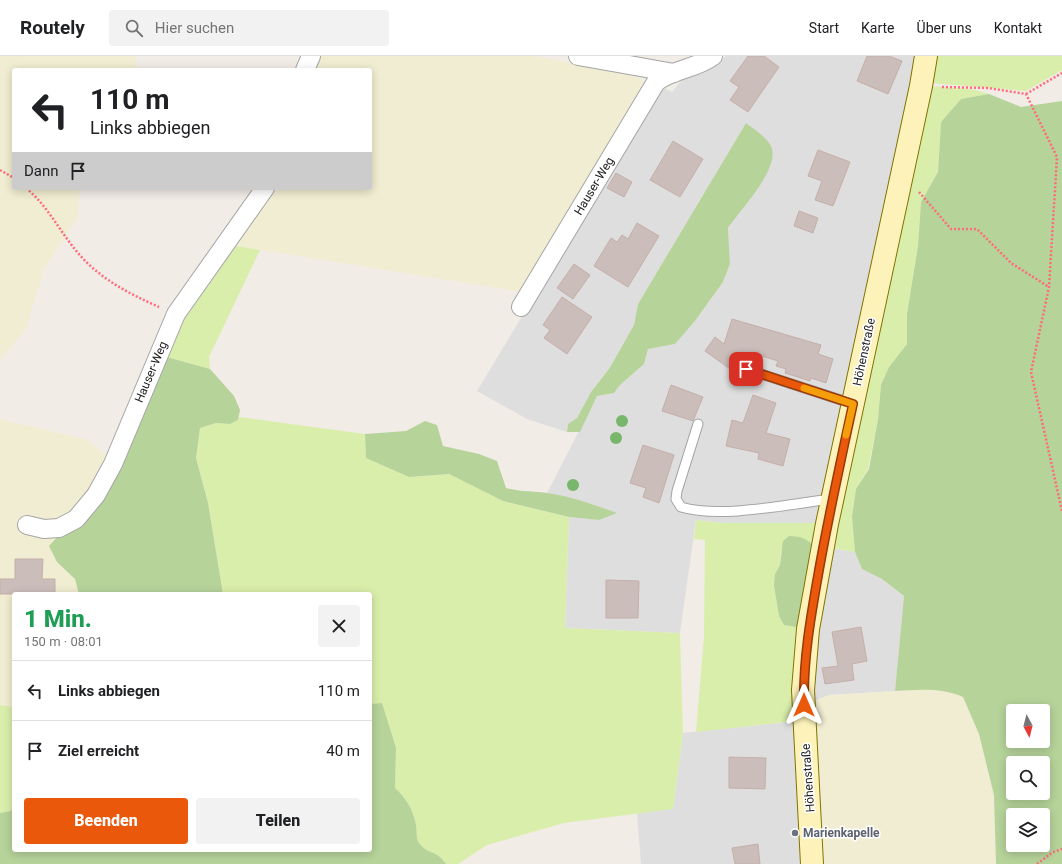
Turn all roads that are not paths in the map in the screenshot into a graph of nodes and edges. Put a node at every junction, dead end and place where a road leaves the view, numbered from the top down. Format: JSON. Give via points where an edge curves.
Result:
{"nodes":[{"id":1,"x":311,"y":56,"type":"edge"},
{"id":2,"x":578,"y":56,"type":"edge"},
{"id":3,"x":713,"y":56,"type":"edge"},
{"id":4,"x":926,"y":56,"type":"edge"},
{"id":5,"x":306,"y":68,"type":"edge"},
{"id":6,"x":674,"y":73,"type":"junction"},
{"id":7,"x":265,"y":190,"type":"edge"},
{"id":8,"x":520,"y":307,"type":"dead end"},
{"id":9,"x":746,"y":369,"type":"dead end"},
{"id":10,"x":853,"y":404,"type":"junction"},
{"id":11,"x":698,"y":424,"type":"dead end"},
{"id":12,"x":832,"y":499,"type":"junction"},
{"id":13,"x":27,"y":525,"type":"dead end"},
{"id":14,"x":812,"y":864,"type":"edge"}],
"edges":[{"from":1,"to":5,"type":"street"},
{"from":2,"to":6,"type":"street","name":"Hauser-Weg"},
{"from":3,"to":6,"type":"street","name":"Hauser-Weg","via":[[698,65]]},
{"from":4,"to":10,"type":"street","name":"Höhenstraße","via":[[922,86]]},
{"from":6,"to":8,"type":"street","name":"Hauser-Weg","via":[[656,82]]},
{"from":7,"to":13,"type":"street","name":"Hauser-Weg","via":[[176,314],[113,464],[96,495],[76,519],[59,528],[44,529]]},
{"from":9,"to":10,"type":"lane"},
{"from":10,"to":12,"type":"street","name":"Höhenstraße"},
{"from":11,"to":12,"type":"lane","via":[[677,491],[676,499],[681,507],[727,511]]},
{"from":12,"to":14,"type":"street","name":"Höhenstraße","via":[[808,629],[804,665],[804,721]]}]}
